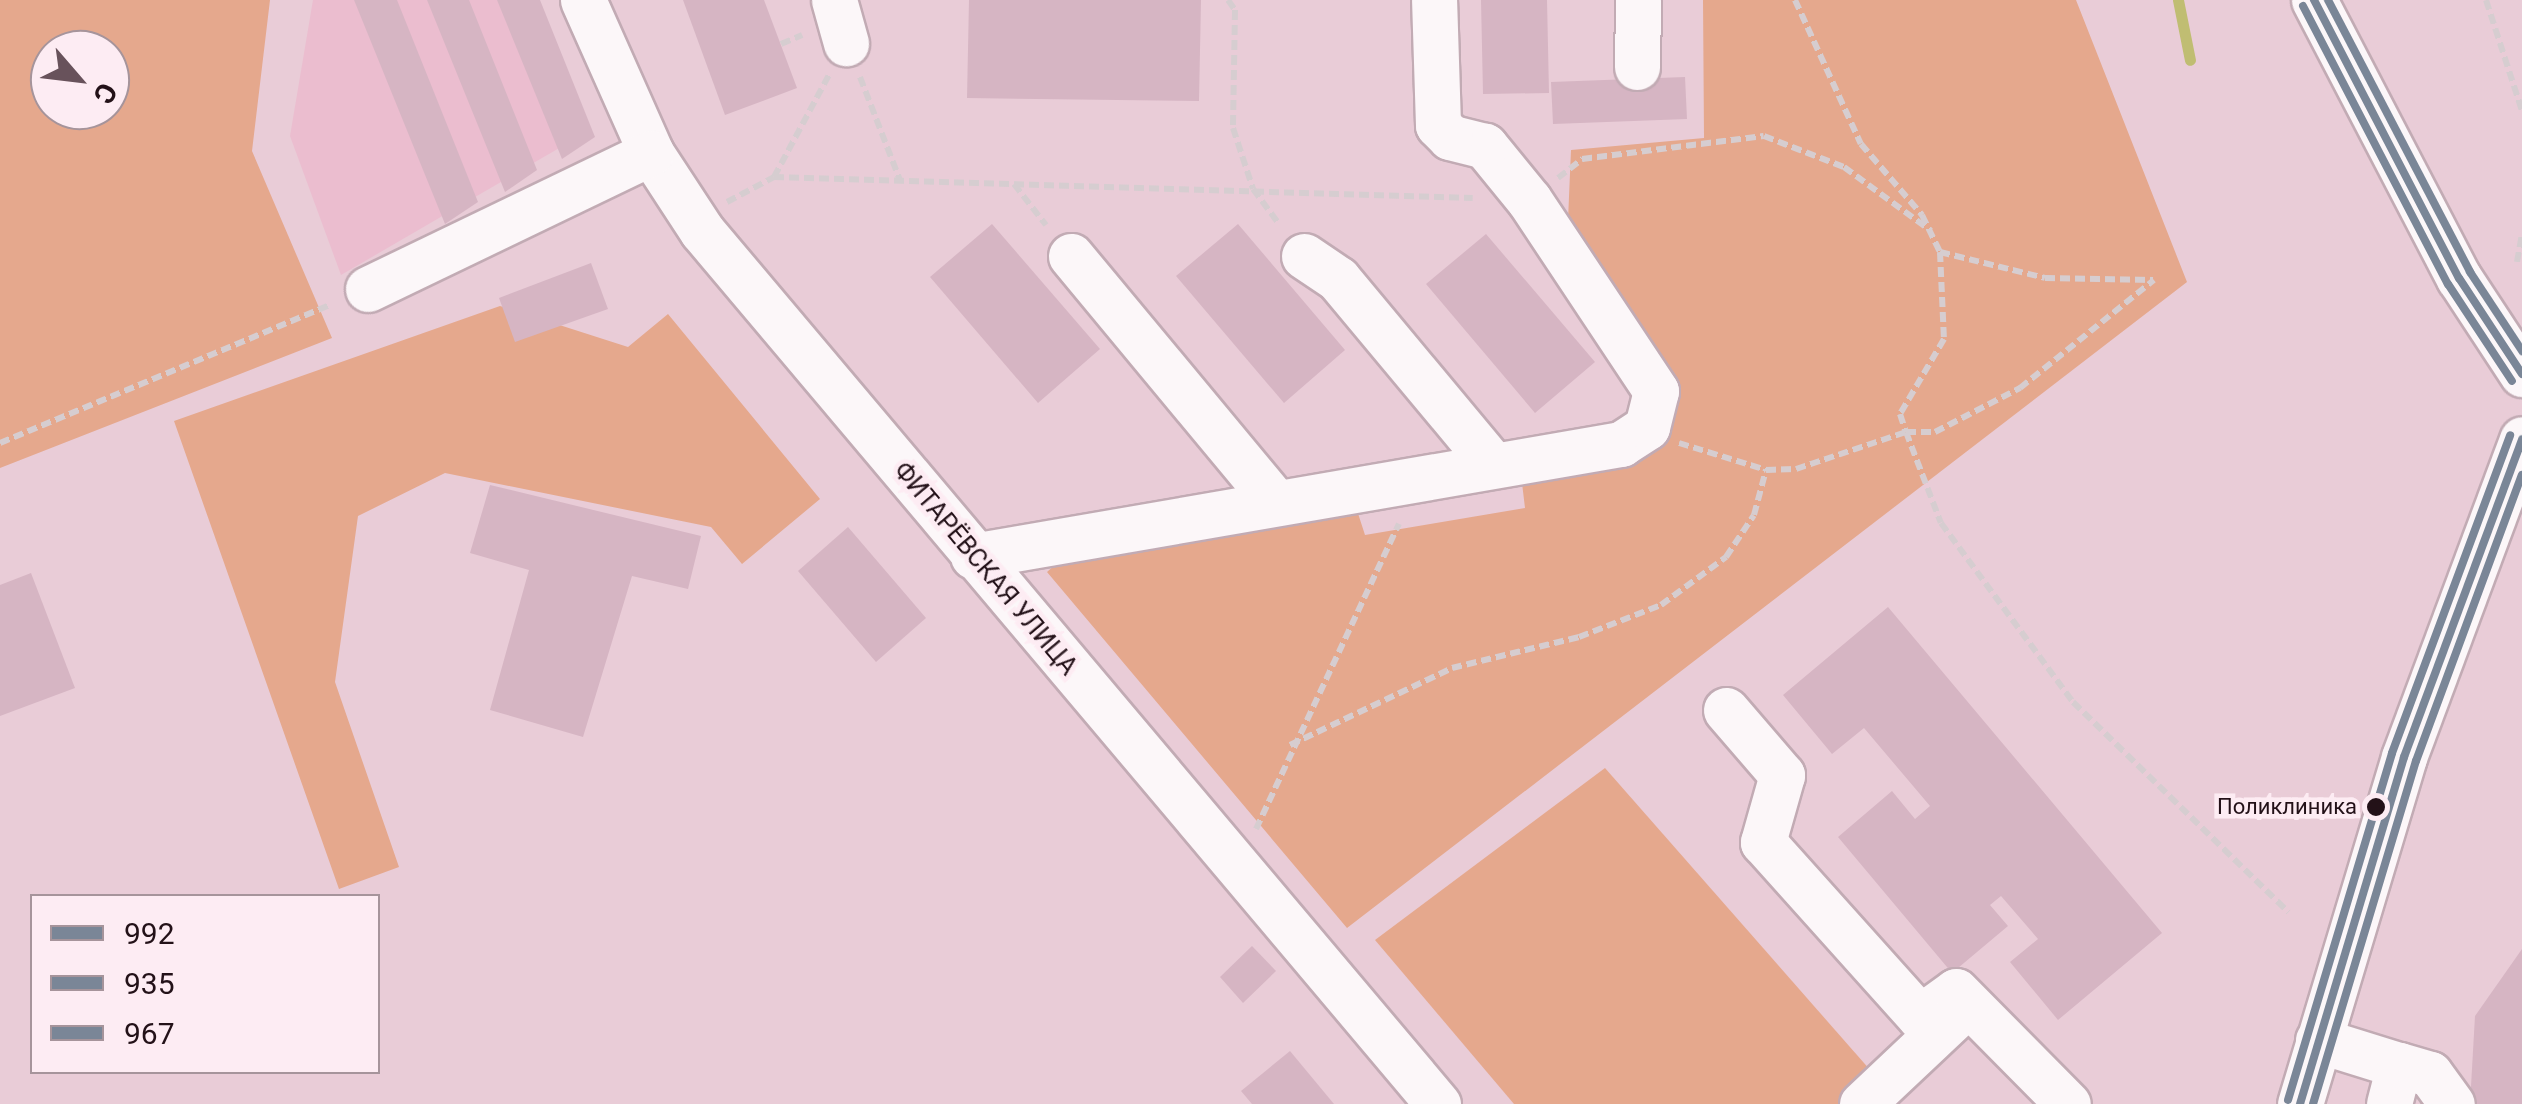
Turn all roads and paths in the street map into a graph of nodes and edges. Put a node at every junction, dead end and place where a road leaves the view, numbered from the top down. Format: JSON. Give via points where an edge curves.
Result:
{"nodes":[{"id":1,"x":582,"y":0,"type":"edge"},
{"id":2,"x":834,"y":0,"type":"edge"},
{"id":3,"x":1228,"y":0,"type":"edge"},
{"id":4,"x":1434,"y":0,"type":"edge"},
{"id":5,"x":1638,"y":0,"type":"edge"},
{"id":6,"x":1796,"y":0,"type":"edge"},
{"id":7,"x":2314,"y":0,"type":"edge"},
{"id":8,"x":2486,"y":0,"type":"edge"},
{"id":9,"x":846,"y":43,"type":"junction"},
{"id":10,"x":1637,"y":67,"type":"dead end"},
{"id":11,"x":2522,"y":112,"type":"edge"},
{"id":12,"x":651,"y":154,"type":"junction"},
{"id":13,"x":774,"y":177,"type":"junction"},
{"id":14,"x":900,"y":180,"type":"junction"},
{"id":15,"x":1013,"y":183,"type":"junction"},
{"id":16,"x":1253,"y":189,"type":"junction"},
{"id":17,"x":1529,"y":200,"type":"junction"},
{"id":18,"x":721,"y":205,"type":"dead end"},
{"id":19,"x":1931,"y":231,"type":"junction"},
{"id":20,"x":2522,"y":235,"type":"edge"},
{"id":21,"x":1940,"y":252,"type":"junction"},
{"id":22,"x":1070,"y":256,"type":"joint"},
{"id":23,"x":1304,"y":256,"type":"dead end"},
{"id":24,"x":2517,"y":262,"type":"dead end"},
{"id":25,"x":368,"y":289,"type":"joint"},
{"id":26,"x":2522,"y":374,"type":"edge"},
{"id":27,"x":1647,"y":427,"type":"junction"},
{"id":28,"x":1906,"y":432,"type":"junction"},
{"id":29,"x":2522,"y":439,"type":"edge"},
{"id":30,"x":0,"y":443,"type":"edge"},
{"id":31,"x":1493,"y":465,"type":"junction"},
{"id":32,"x":1766,"y":470,"type":"junction"},
{"id":33,"x":1423,"y":478,"type":"junction"},
{"id":34,"x":1276,"y":504,"type":"junction"},
{"id":35,"x":973,"y":556,"type":"junction"},
{"id":36,"x":1726,"y":710,"type":"dead end"},
{"id":37,"x":1290,"y":745,"type":"junction"},
{"id":38,"x":1256,"y":830,"type":"dead end"},
{"id":39,"x":2288,"y":912,"type":"dead end"},
{"id":40,"x":1968,"y":1003,"type":"junction"},
{"id":41,"x":2318,"y":1040,"type":"junction"},
{"id":42,"x":2394,"y":1085,"type":"edge"},
{"id":43,"x":1438,"y":1104,"type":"edge"},
{"id":44,"x":1862,"y":1104,"type":"edge"},
{"id":45,"x":2068,"y":1104,"type":"edge"},
{"id":46,"x":2300,"y":1104,"type":"edge"},
{"id":47,"x":2452,"y":1104,"type":"edge"}],
"edges":[{"from":1,"to":12,"type":"street","name":"ФИТАРЁВСКАЯ УЛИЦА"},
{"from":2,"to":9,"type":"street"},
{"from":3,"to":16,"type":"path","via":[[1236,10],[1233,128]]},
{"from":4,"to":17,"type":"street","via":[[1438,125],[1450,137],[1485,146]]},
{"from":5,"to":10,"type":"street"},
{"from":6,"to":19,"type":"path","via":[[1862,144]]},
{"from":7,"to":26,"type":"street","via":[[2459,278]]},
{"from":8,"to":11,"type":"path"},
{"from":9,"to":13,"type":"path"},
{"from":9,"to":14,"type":"path"},
{"from":12,"to":25,"type":"street"},
{"from":12,"to":35,"type":"street","name":"ФИТАРЁВСКАЯ УЛИЦА","via":[[702,231]]},
{"from":13,"to":14,"type":"path"},
{"from":13,"to":18,"type":"path"},
{"from":14,"to":15,"type":"path"},
{"from":15,"to":16,"type":"path"},
{"from":15,"to":22,"type":"path"},
{"from":16,"to":17,"type":"path"},
{"from":17,"to":19,"type":"path","via":[[1582,159],[1764,136],[1844,167]]},
{"from":17,"to":27,"type":"street","via":[[1656,391]]},
{"from":19,"to":21,"type":"path"},
{"from":20,"to":24,"type":"path"},
{"from":21,"to":28,"type":"path","via":[[1944,339],[1900,414]]},
{"from":21,"to":28,"type":"path","via":[[2045,278],[2154,280],[2020,388],[1935,432]]},
{"from":22,"to":34,"type":"street"},
{"from":23,"to":31,"type":"street","via":[[1338,279]]},
{"from":25,"to":30,"type":"path"},
{"from":27,"to":31,"type":"street","via":[[1620,444]]},
{"from":27,"to":32,"type":"path"},
{"from":28,"to":32,"type":"path","via":[[1814,466]]},
{"from":28,"to":39,"type":"path","via":[[1941,523],[2073,702]]},
{"from":29,"to":41,"type":"street","via":[[2410,741]]},
{"from":31,"to":33,"type":"street"},
{"from":32,"to":37,"type":"path","via":[[1754,515],[1726,556],[1661,605],[1578,637],[1452,668]]},
{"from":33,"to":34,"type":"street"},
{"from":33,"to":37,"type":"path"},
{"from":34,"to":35,"type":"street"},
{"from":35,"to":43,"type":"street","name":"ФИТАРЁВСКАЯ УЛИЦА"},
{"from":36,"to":40,"type":"street","via":[[1782,775],[1763,842],[1920,1018],[1956,991]]},
{"from":37,"to":38,"type":"path"},
{"from":40,"to":44,"type":"street"},
{"from":40,"to":45,"type":"street"},
{"from":41,"to":42,"type":"street"},
{"from":41,"to":46,"type":"street"},
{"from":42,"to":47,"type":"street","via":[[2430,1074]]}]}
